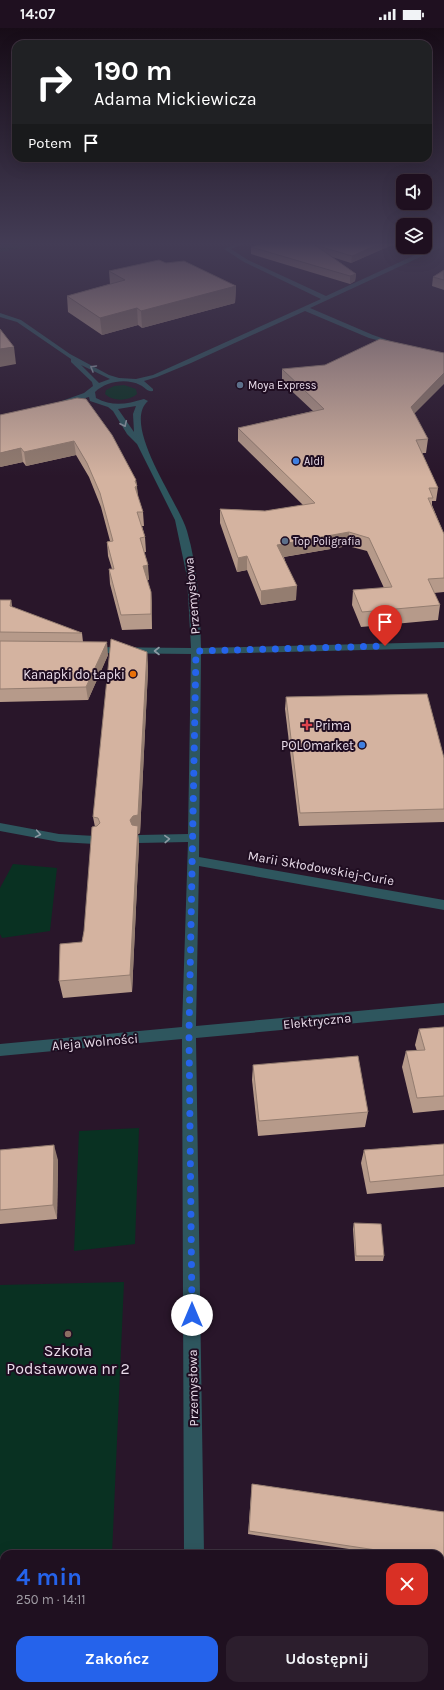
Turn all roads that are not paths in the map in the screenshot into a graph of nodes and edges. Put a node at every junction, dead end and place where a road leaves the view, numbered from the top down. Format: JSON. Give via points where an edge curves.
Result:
{"nodes":[{"id":1,"x":20,"y":322,"type":"edge"},
{"id":2,"x":275,"y":322,"type":"edge"},
{"id":3,"x":338,"y":322,"type":"edge"},
{"id":4,"x":400,"y":346,"type":"edge"},
{"id":5,"x":68,"y":355,"type":"junction"},
{"id":6,"x":198,"y":358,"type":"junction"},
{"id":7,"x":119,"y":380,"type":"junction"},
{"id":8,"x":135,"y":381,"type":"junction"},
{"id":9,"x":94,"y":389,"type":"junction"},
{"id":10,"x":151,"y":390,"type":"junction"},
{"id":11,"x":98,"y":402,"type":"junction"},
{"id":12,"x":141,"y":402,"type":"junction"},
{"id":13,"x":111,"y":406,"type":"junction"},
{"id":14,"x":139,"y":442,"type":"junction"},
{"id":15,"x":444,"y":645,"type":"edge"},
{"id":16,"x":79,"y":650,"type":"edge"},
{"id":17,"x":196,"y":651,"type":"junction"},
{"id":18,"x":0,"y":827,"type":"edge"},
{"id":19,"x":194,"y":838,"type":"junction"},
{"id":20,"x":139,"y":839,"type":"edge"},
{"id":21,"x":95,"y":840,"type":"edge"},
{"id":22,"x":193,"y":860,"type":"junction"},
{"id":23,"x":444,"y":905,"type":"edge"},
{"id":24,"x":444,"y":1009,"type":"edge"},
{"id":25,"x":189,"y":1034,"type":"junction"},
{"id":26,"x":0,"y":1050,"type":"edge"},
{"id":27,"x":194,"y":1550,"type":"edge"}],
"edges":[{"from":1,"to":5,"type":"street"},
{"from":2,"to":6,"type":"street"},
{"from":3,"to":4,"type":"street","via":[[371,338]]},
{"from":7,"to":5,"type":"street","one_way":true},
{"from":5,"to":9,"type":"street","via":[[95,381]]},
{"from":6,"to":8,"type":"street","via":[[155,376]]},
{"from":6,"to":10,"type":"street","via":[[158,382]]},
{"from":7,"to":8,"type":"street"},
{"from":7,"to":9,"type":"street","via":[[106,382]]},
{"from":8,"to":10,"type":"street"},
{"from":9,"to":11,"type":"street","via":[[93,399]]},
{"from":9,"to":11,"type":"street","via":[[56,406]]},
{"from":10,"to":12,"type":"street","via":[[149,397]]},
{"from":11,"to":13,"type":"street"},
{"from":12,"to":13,"type":"street"},
{"from":12,"to":14,"type":"street","name":"Przemysłowa","via":[[136,412]]},
{"from":13,"to":14,"type":"street","name":"Przemysłowa","one_way":true,"via":[[118,411],[128,432]]},
{"from":14,"to":17,"type":"street","name":"Przemysłowa","via":[[178,516],[188,550],[194,590]]},
{"from":15,"to":17,"type":"street"},
{"from":17,"to":16,"type":"street","one_way":true},
{"from":17,"to":19,"type":"street","name":"Przemysłowa"},
{"from":18,"to":21,"type":"street","one_way":true,"via":[[59,838]]},
{"from":20,"to":19,"type":"street","one_way":true},
{"from":19,"to":22,"type":"street","name":"Przemysłowa"},
{"from":22,"to":23,"type":"street","name":"Marii Skłodowskiej-Curie"},
{"from":22,"to":25,"type":"street","name":"Przemysłowa"},
{"from":24,"to":25,"type":"street","name":"Elektryczna"},
{"from":25,"to":26,"type":"street","name":"Aleja Wolności"},
{"from":25,"to":27,"type":"street","name":"Przemysłowa"}]}
